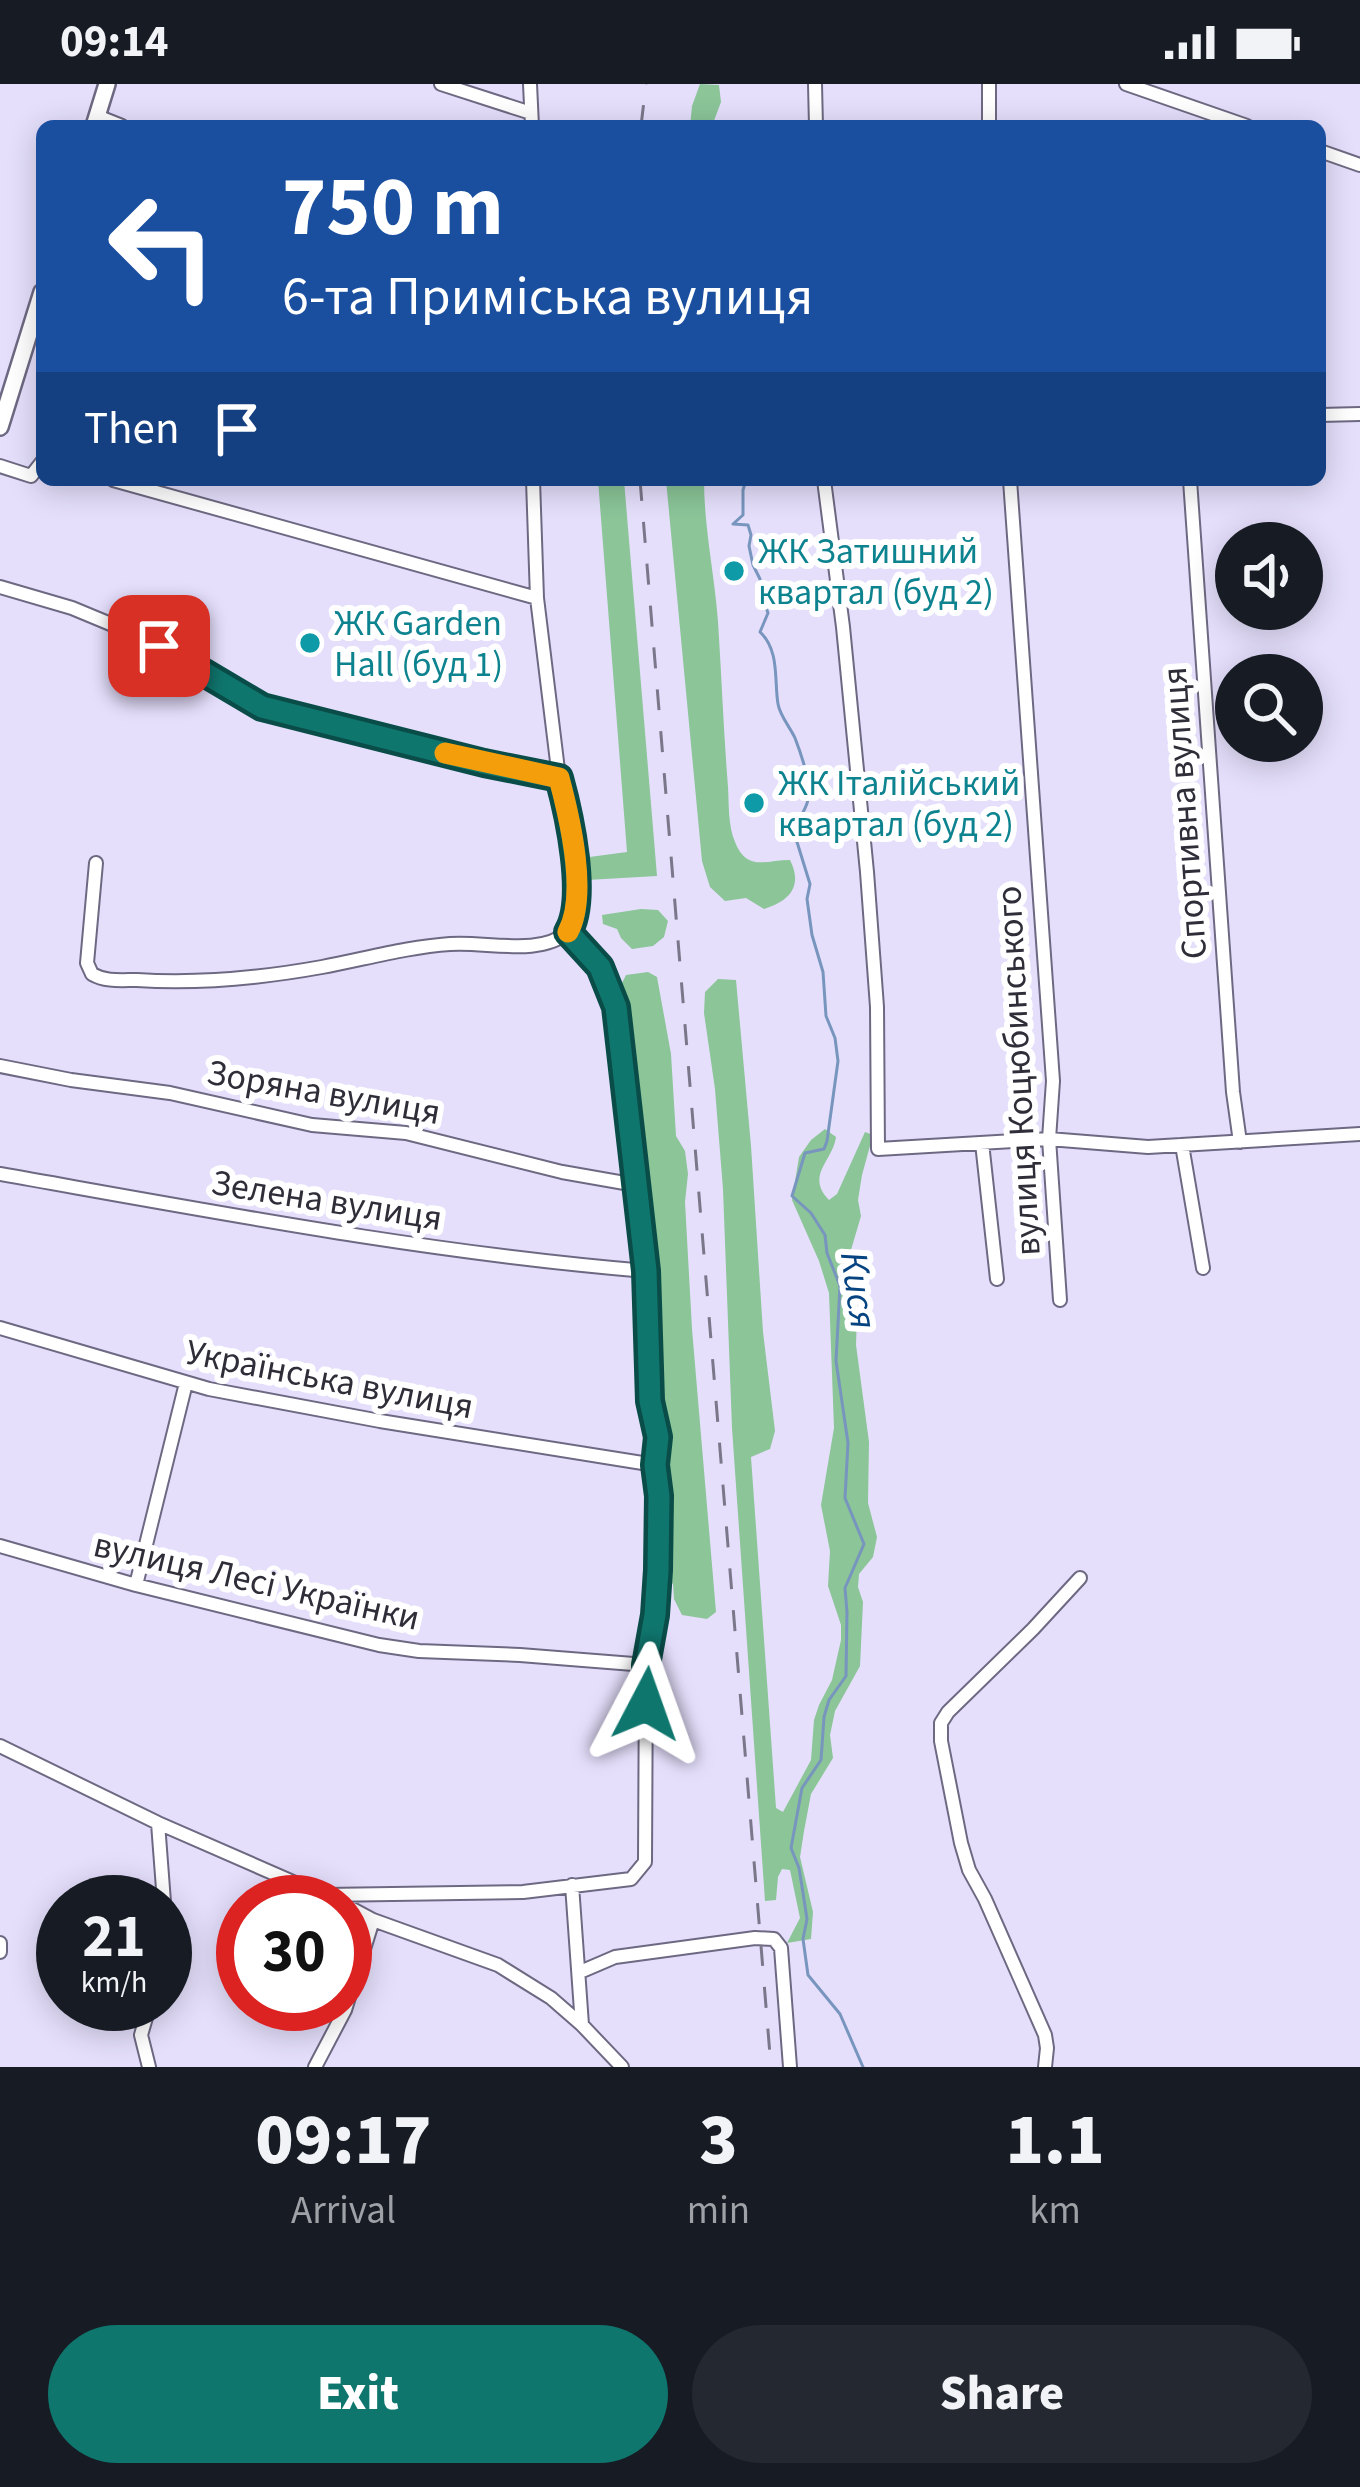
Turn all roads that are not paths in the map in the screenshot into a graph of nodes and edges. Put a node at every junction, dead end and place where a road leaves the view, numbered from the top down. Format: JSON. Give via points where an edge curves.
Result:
{"nodes":[{"id":1,"x":107,"y":84,"type":"edge"},
{"id":2,"x":441,"y":84,"type":"edge"},
{"id":3,"x":530,"y":84,"type":"edge"},
{"id":4,"x":815,"y":84,"type":"edge"},
{"id":5,"x":989,"y":84,"type":"edge"},
{"id":6,"x":1126,"y":84,"type":"edge"},
{"id":7,"x":1192,"y":107,"type":"junction"},
{"id":8,"x":96,"y":120,"type":"edge"},
{"id":9,"x":532,"y":120,"type":"edge"},
{"id":10,"x":815,"y":120,"type":"edge"},
{"id":11,"x":989,"y":120,"type":"edge"},
{"id":12,"x":1187,"y":120,"type":"edge"},
{"id":13,"x":1230,"y":120,"type":"edge"},
{"id":14,"x":1326,"y":153,"type":"edge"},
{"id":15,"x":1360,"y":165,"type":"edge"},
{"id":16,"x":36,"y":311,"type":"edge"},
{"id":17,"x":1360,"y":414,"type":"edge"},
{"id":18,"x":1326,"y":416,"type":"edge"},
{"id":19,"x":0,"y":427,"type":"edge"},
{"id":20,"x":0,"y":466,"type":"edge"},
{"id":21,"x":36,"y":470,"type":"edge"},
{"id":22,"x":135,"y":486,"type":"edge"},
{"id":23,"x":533,"y":486,"type":"edge"},
{"id":24,"x":825,"y":486,"type":"edge"},
{"id":25,"x":1010,"y":486,"type":"edge"},
{"id":26,"x":1190,"y":486,"type":"edge"},
{"id":27,"x":0,"y":587,"type":"edge"},
{"id":28,"x":537,"y":598,"type":"junction"},
{"id":29,"x":559,"y":778,"type":"junction"},
{"id":30,"x":96,"y":863,"type":"dead end"},
{"id":31,"x":568,"y":932,"type":"junction"},
{"id":32,"x":0,"y":1066,"type":"edge"},
{"id":33,"x":1360,"y":1134,"type":"edge"},
{"id":34,"x":1049,"y":1139,"type":"junction"},
{"id":35,"x":1240,"y":1142,"type":"junction"},
{"id":36,"x":982,"y":1143,"type":"junction"},
{"id":37,"x":1182,"y":1145,"type":"junction"},
{"id":38,"x":0,"y":1174,"type":"edge"},
{"id":39,"x":636,"y":1185,"type":"junction"},
{"id":40,"x":1203,"y":1268,"type":"dead end"},
{"id":41,"x":646,"y":1271,"type":"junction"},
{"id":42,"x":997,"y":1279,"type":"dead end"},
{"id":43,"x":1060,"y":1300,"type":"dead end"},
{"id":44,"x":0,"y":1328,"type":"edge"},
{"id":45,"x":186,"y":1383,"type":"junction"},
{"id":46,"x":655,"y":1465,"type":"junction"},
{"id":47,"x":0,"y":1546,"type":"edge"},
{"id":48,"x":1080,"y":1578,"type":"dead end"},
{"id":49,"x":136,"y":1585,"type":"junction"},
{"id":50,"x":646,"y":1665,"type":"junction"},
{"id":51,"x":0,"y":1746,"type":"edge"},
{"id":52,"x":158,"y":1823,"type":"junction"},
{"id":53,"x":162,"y":1875,"type":"edge"},
{"id":54,"x":277,"y":1875,"type":"edge"},
{"id":55,"x":572,"y":1885,"type":"junction"},
{"id":56,"x":372,"y":1899,"type":"edge"},
{"id":57,"x":373,"y":1920,"type":"joint"},
{"id":58,"x":580,"y":1972,"type":"junction"},
{"id":59,"x":583,"y":2025,"type":"junction"},
{"id":60,"x":142,"y":2031,"type":"edge"},
{"id":61,"x":149,"y":2067,"type":"edge"},
{"id":62,"x":315,"y":2067,"type":"edge"},
{"id":63,"x":622,"y":2067,"type":"edge"},
{"id":64,"x":790,"y":2067,"type":"edge"},
{"id":65,"x":1046,"y":2067,"type":"edge"}],
"edges":[{"from":1,"to":8,"type":"main road"},
{"from":2,"to":9,"type":"street"},
{"from":3,"to":9,"type":"street"},
{"from":4,"to":10,"type":"street"},
{"from":5,"to":11,"type":"street"},
{"from":6,"to":7,"type":"street"},
{"from":7,"to":12,"type":"street"},
{"from":7,"to":13,"type":"street"},
{"from":14,"to":15,"type":"street"},
{"from":16,"to":19,"type":"main road"},
{"from":17,"to":18,"type":"street"},
{"from":20,"to":21,"type":"street","via":[[31,476]]},
{"from":22,"to":28,"type":"street"},
{"from":23,"to":28,"type":"street"},
{"from":24,"to":36,"type":"street","via":[[871,917],[878,1149]]},
{"from":25,"to":34,"type":"street","name":"вулиця Коцюбинського","via":[[1053,1081]]},
{"from":26,"to":35,"type":"street","name":"Спортивна вулиця"},
{"from":27,"to":29,"type":"street","via":[[137,635],[262,707]]},
{"from":28,"to":29,"type":"street"},
{"from":29,"to":31,"type":"street","via":[[575,867]]},
{"from":30,"to":31,"type":"street","via":[[87,963],[103,979],[256,977],[424,946],[537,944]]},
{"from":31,"to":39,"type":"street","via":[[600,967],[615,1002]]},
{"from":32,"to":39,"type":"street","name":"Зоряна вулиця","via":[[303,1124],[406,1133]]},
{"from":33,"to":35,"type":"street"},
{"from":34,"to":36,"type":"street"},
{"from":34,"to":37,"type":"street"},
{"from":34,"to":43,"type":"street","name":"вулиця Коцюбинського"},
{"from":35,"to":37,"type":"street"},
{"from":36,"to":42,"type":"street"},
{"from":37,"to":40,"type":"street"},
{"from":38,"to":41,"type":"street","name":"Зелена вулиця","via":[[274,1223]]},
{"from":39,"to":41,"type":"street"},
{"from":41,"to":46,"type":"street"},
{"from":44,"to":45,"type":"street","name":"Українська вулиця"},
{"from":45,"to":46,"type":"street","name":"Українська вулиця"},
{"from":45,"to":49,"type":"street"},
{"from":46,"to":50,"type":"street","via":[[658,1570]]},
{"from":47,"to":49,"type":"street","name":"вулиця Лесі Українки"},
{"from":48,"to":65,"type":"street","via":[[941,1723],[969,1870],[1045,2035]]},
{"from":49,"to":50,"type":"street","name":"вулиця Лесі Українки","via":[[399,1648]]},
{"from":50,"to":55,"type":"street","via":[[645,1862],[631,1879]]},
{"from":51,"to":52,"type":"street"},
{"from":52,"to":53,"type":"street"},
{"from":52,"to":54,"type":"street"},
{"from":55,"to":56,"type":"street"},
{"from":55,"to":58,"type":"street"},
{"from":57,"to":59,"type":"street","via":[[498,1965]]},
{"from":57,"to":62,"type":"street","via":[[344,2013]]},
{"from":58,"to":59,"type":"street"},
{"from":58,"to":64,"type":"street","via":[[615,1957],[774,1939],[782,1948]]},
{"from":59,"to":63,"type":"street"},
{"from":60,"to":61,"type":"street"}]}
